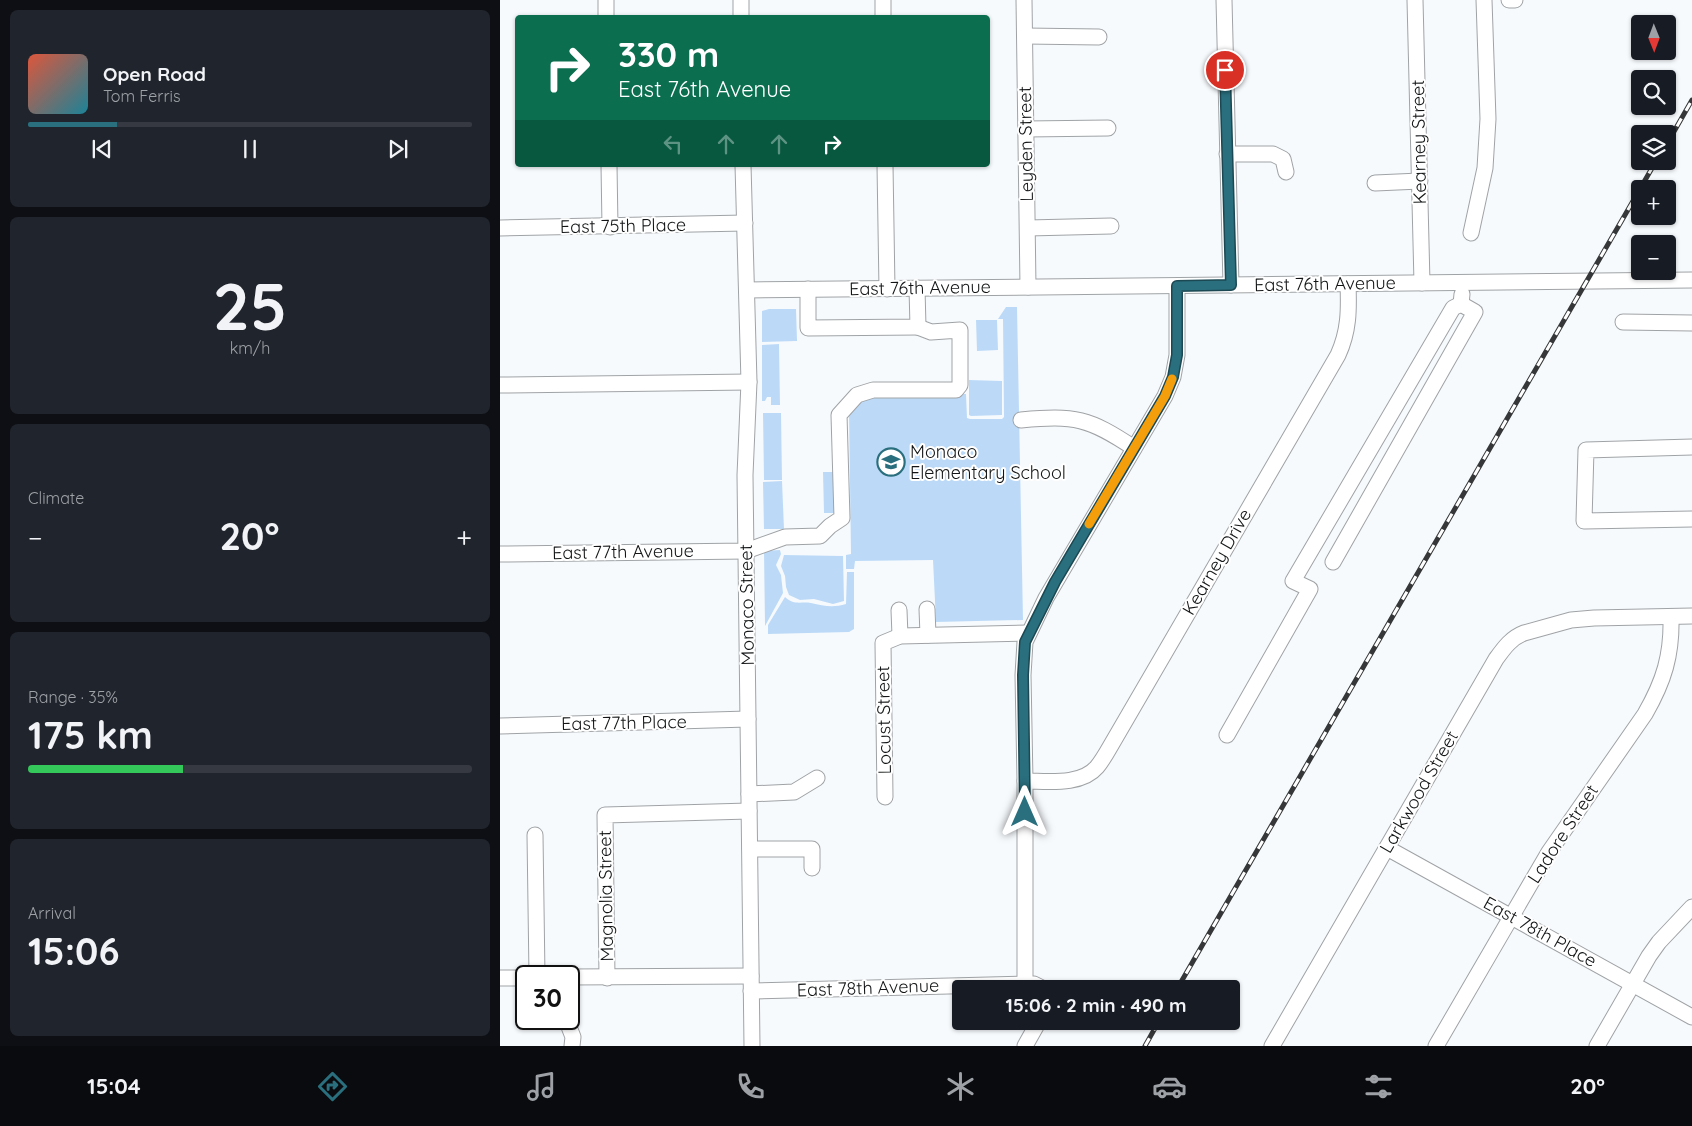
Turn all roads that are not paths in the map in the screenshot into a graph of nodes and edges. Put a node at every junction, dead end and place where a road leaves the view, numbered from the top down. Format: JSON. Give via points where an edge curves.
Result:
{"nodes":[{"id":1,"x":606,"y":0,"type":"edge"},
{"id":2,"x":740,"y":0,"type":"edge"},
{"id":3,"x":883,"y":0,"type":"edge"},
{"id":4,"x":1024,"y":0,"type":"edge"},
{"id":5,"x":1224,"y":0,"type":"edge"},
{"id":6,"x":1415,"y":0,"type":"edge"},
{"id":7,"x":1484,"y":0,"type":"edge"},
{"id":8,"x":1509,"y":0,"type":"edge"},
{"id":9,"x":1515,"y":0,"type":"edge"},
{"id":10,"x":606,"y":15,"type":"edge"},
{"id":11,"x":741,"y":15,"type":"edge"},
{"id":12,"x":883,"y":15,"type":"edge"},
{"id":13,"x":1025,"y":36,"type":"junction"},
{"id":14,"x":1099,"y":37,"type":"dead end"},
{"id":15,"x":1108,"y":128,"type":"dead end"},
{"id":16,"x":1026,"y":129,"type":"junction"},
{"id":17,"x":1227,"y":154,"type":"junction"},
{"id":18,"x":609,"y":167,"type":"edge"},
{"id":19,"x":743,"y":167,"type":"edge"},
{"id":20,"x":885,"y":167,"type":"edge"},
{"id":21,"x":1286,"y":172,"type":"dead end"},
{"id":22,"x":1420,"y":181,"type":"junction"},
{"id":23,"x":1375,"y":183,"type":"dead end"},
{"id":24,"x":745,"y":223,"type":"junction"},
{"id":25,"x":610,"y":226,"type":"junction"},
{"id":26,"x":1111,"y":226,"type":"dead end"},
{"id":27,"x":500,"y":228,"type":"edge"},
{"id":28,"x":1028,"y":228,"type":"junction"},
{"id":29,"x":1471,"y":233,"type":"dead end"},
{"id":30,"x":1692,"y":280,"type":"edge"},
{"id":31,"x":1422,"y":283,"type":"junction"},
{"id":32,"x":1462,"y":283,"type":"junction"},
{"id":33,"x":1348,"y":284,"type":"junction"},
{"id":34,"x":1231,"y":285,"type":"junction"},
{"id":35,"x":1177,"y":286,"type":"junction"},
{"id":36,"x":1028,"y":287,"type":"junction"},
{"id":37,"x":887,"y":288,"type":"junction"},
{"id":38,"x":917,"y":288,"type":"junction"},
{"id":39,"x":808,"y":289,"type":"junction"},
{"id":40,"x":747,"y":290,"type":"junction"},
{"id":41,"x":1461,"y":304,"type":"junction"},
{"id":42,"x":1622,"y":322,"type":"dead end"},
{"id":43,"x":1692,"y":323,"type":"edge"},
{"id":44,"x":918,"y":327,"type":"junction"},
{"id":45,"x":749,"y":382,"type":"junction"},
{"id":46,"x":500,"y":385,"type":"edge"},
{"id":47,"x":1021,"y":420,"type":"dead end"},
{"id":48,"x":1692,"y":447,"type":"edge"},
{"id":49,"x":1134,"y":448,"type":"junction"},
{"id":50,"x":1692,"y":519,"type":"edge"},
{"id":51,"x":746,"y":551,"type":"junction"},
{"id":52,"x":500,"y":554,"type":"edge"},
{"id":53,"x":1333,"y":562,"type":"dead end"},
{"id":54,"x":927,"y":609,"type":"dead end"},
{"id":55,"x":899,"y":610,"type":"dead end"},
{"id":56,"x":1692,"y":616,"type":"edge"},
{"id":57,"x":1671,"y":617,"type":"junction"},
{"id":58,"x":1028,"y":633,"type":"junction"},
{"id":59,"x":928,"y":635,"type":"junction"},
{"id":60,"x":900,"y":636,"type":"junction"},
{"id":61,"x":748,"y":719,"type":"junction"},
{"id":62,"x":500,"y":726,"type":"edge"},
{"id":63,"x":1227,"y":735,"type":"dead end"},
{"id":64,"x":817,"y":778,"type":"dead end"},
{"id":65,"x":1025,"y":781,"type":"junction"},
{"id":66,"x":749,"y":794,"type":"junction"},
{"id":67,"x":886,"y":796,"type":"dead end"},
{"id":68,"x":749,"y":811,"type":"junction"},
{"id":69,"x":535,"y":835,"type":"dead end"},
{"id":70,"x":1387,"y":848,"type":"junction"},
{"id":71,"x":750,"y":849,"type":"junction"},
{"id":72,"x":812,"y":868,"type":"dead end"},
{"id":73,"x":1692,"y":907,"type":"edge"},
{"id":74,"x":1512,"y":916,"type":"junction"},
{"id":75,"x":536,"y":965,"type":"edge"},
{"id":76,"x":500,"y":978,"type":"edge"},
{"id":77,"x":515,"y":978,"type":"edge"},
{"id":78,"x":580,"y":978,"type":"edge"},
{"id":79,"x":607,"y":978,"type":"junction"},
{"id":80,"x":1025,"y":980,"type":"edge"},
{"id":81,"x":1632,"y":983,"type":"junction"},
{"id":82,"x":751,"y":984,"type":"junction"},
{"id":83,"x":952,"y":984,"type":"edge"},
{"id":84,"x":1692,"y":1017,"type":"edge"},
{"id":85,"x":570,"y":1030,"type":"edge"},
{"id":86,"x":1034,"y":1030,"type":"edge"},
{"id":87,"x":572,"y":1046,"type":"edge"},
{"id":88,"x":752,"y":1046,"type":"edge"},
{"id":89,"x":1025,"y":1046,"type":"edge"},
{"id":90,"x":1272,"y":1046,"type":"edge"},
{"id":91,"x":1436,"y":1046,"type":"edge"},
{"id":92,"x":1597,"y":1046,"type":"edge"}],
"edges":[{"from":1,"to":10,"type":"street"},
{"from":2,"to":11,"type":"street"},
{"from":3,"to":12,"type":"street"},
{"from":4,"to":13,"type":"street","name":"Leyden Street"},
{"from":5,"to":17,"type":"street"},
{"from":6,"to":22,"type":"street","name":"Kearney Street"},
{"from":7,"to":29,"type":"street","via":[[1485,168]]},
{"from":8,"to":9,"type":"street"},
{"from":13,"to":14,"type":"street"},
{"from":13,"to":16,"type":"street","name":"Leyden Street"},
{"from":15,"to":16,"type":"street"},
{"from":16,"to":28,"type":"street","name":"Leyden Street"},
{"from":17,"to":21,"type":"street","via":[[1273,154],[1283,159]]},
{"from":17,"to":34,"type":"street"},
{"from":18,"to":25,"type":"street"},
{"from":19,"to":24,"type":"street","name":"Monaco Street"},
{"from":20,"to":37,"type":"street"},
{"from":22,"to":23,"type":"street"},
{"from":22,"to":31,"type":"street","name":"Kearney Street"},
{"from":24,"to":25,"type":"street","name":"East 75th Place"},
{"from":24,"to":40,"type":"street","name":"Monaco Street"},
{"from":25,"to":27,"type":"street","name":"East 75th Place"},
{"from":26,"to":28,"type":"street"},
{"from":28,"to":36,"type":"street","name":"Leyden Street"},
{"from":30,"to":32,"type":"street","name":"East 76th Avenue"},
{"from":31,"to":32,"type":"street","name":"East 76th Avenue"},
{"from":31,"to":33,"type":"street","name":"East 76th Avenue"},
{"from":32,"to":41,"type":"street"},
{"from":33,"to":34,"type":"street","name":"East 76th Avenue"},
{"from":33,"to":65,"type":"street","name":"Kearney Drive","via":[[1347,331],[1338,355],[1096,768],[1080,778]]},
{"from":34,"to":35,"type":"street","name":"East 76th Avenue"},
{"from":35,"to":36,"type":"street","name":"East 76th Avenue"},
{"from":35,"to":49,"type":"street","via":[[1177,355],[1173,377]]},
{"from":36,"to":38,"type":"street","name":"East 76th Avenue"},
{"from":37,"to":38,"type":"street","name":"East 76th Avenue"},
{"from":37,"to":39,"type":"street","name":"East 76th Avenue"},
{"from":38,"to":44,"type":"street"},
{"from":39,"to":40,"type":"street","name":"East 76th Avenue"},
{"from":39,"to":44,"type":"street","via":[[808,328]]},
{"from":40,"to":45,"type":"street","name":"Monaco Street"},
{"from":41,"to":53,"type":"street","via":[[1475,312]]},
{"from":41,"to":63,"type":"street","via":[[1453,308],[1294,580],[1310,589]]},
{"from":42,"to":43,"type":"street"},
{"from":44,"to":51,"type":"street","name":"East 77th Avenue","via":[[931,332],[960,330],[960,385],[956,390],[873,390],[857,395],[839,415],[842,518],[820,536],[785,538]]},
{"from":45,"to":46,"type":"street"},
{"from":45,"to":51,"type":"street","name":"Monaco Street"},
{"from":47,"to":49,"type":"street","via":[[1061,418],[1083,421]]},
{"from":48,"to":50,"type":"street","via":[[1586,450],[1584,521]]},
{"from":49,"to":58,"type":"street"},
{"from":51,"to":52,"type":"street","name":"East 77th Avenue"},
{"from":51,"to":61,"type":"street","name":"Monaco Street"},
{"from":54,"to":59,"type":"street"},
{"from":55,"to":60,"type":"street"},
{"from":56,"to":57,"type":"street"},
{"from":57,"to":70,"type":"street","name":"Larkwood Street","via":[[1571,620],[1517,636],[1496,659]]},
{"from":57,"to":74,"type":"street","name":"Ladore Street","via":[[1667,665],[1646,714],[1549,852]]},
{"from":58,"to":59,"type":"street"},
{"from":58,"to":65,"type":"street","via":[[1023,675]]},
{"from":59,"to":60,"type":"street"},
{"from":60,"to":67,"type":"street","name":"Locust Street","via":[[883,644]]},
{"from":61,"to":62,"type":"street","name":"East 77th Place"},
{"from":61,"to":66,"type":"street","name":"Monaco Street"},
{"from":64,"to":66,"type":"street","via":[[794,792]]},
{"from":65,"to":80,"type":"street"},
{"from":66,"to":68,"type":"street","name":"Monaco Street"},
{"from":68,"to":71,"type":"street","name":"Monaco Street"},
{"from":68,"to":79,"type":"street","name":"Magnolia Street","via":[[605,815]]},
{"from":69,"to":75,"type":"street"},
{"from":70,"to":74,"type":"street","name":"East 78th Place"},
{"from":70,"to":90,"type":"street","name":"Larkwood Street"},
{"from":71,"to":72,"type":"street","via":[[812,849]]},
{"from":71,"to":82,"type":"street","name":"Monaco Street"},
{"from":73,"to":81,"type":"street","via":[[1659,942]]},
{"from":74,"to":81,"type":"street","name":"East 78th Place"},
{"from":74,"to":91,"type":"street","name":"Ladore Street"},
{"from":76,"to":77,"type":"street"},
{"from":78,"to":79,"type":"street","name":"East 78th Avenue"},
{"from":79,"to":82,"type":"street","name":"East 78th Avenue"},
{"from":81,"to":84,"type":"street","name":"East 78th Place"},
{"from":81,"to":92,"type":"street"},
{"from":82,"to":83,"type":"street","name":"East 78th Avenue"},
{"from":82,"to":88,"type":"street","name":"Monaco Street"},
{"from":85,"to":87,"type":"street"},
{"from":86,"to":89,"type":"street"}]}
